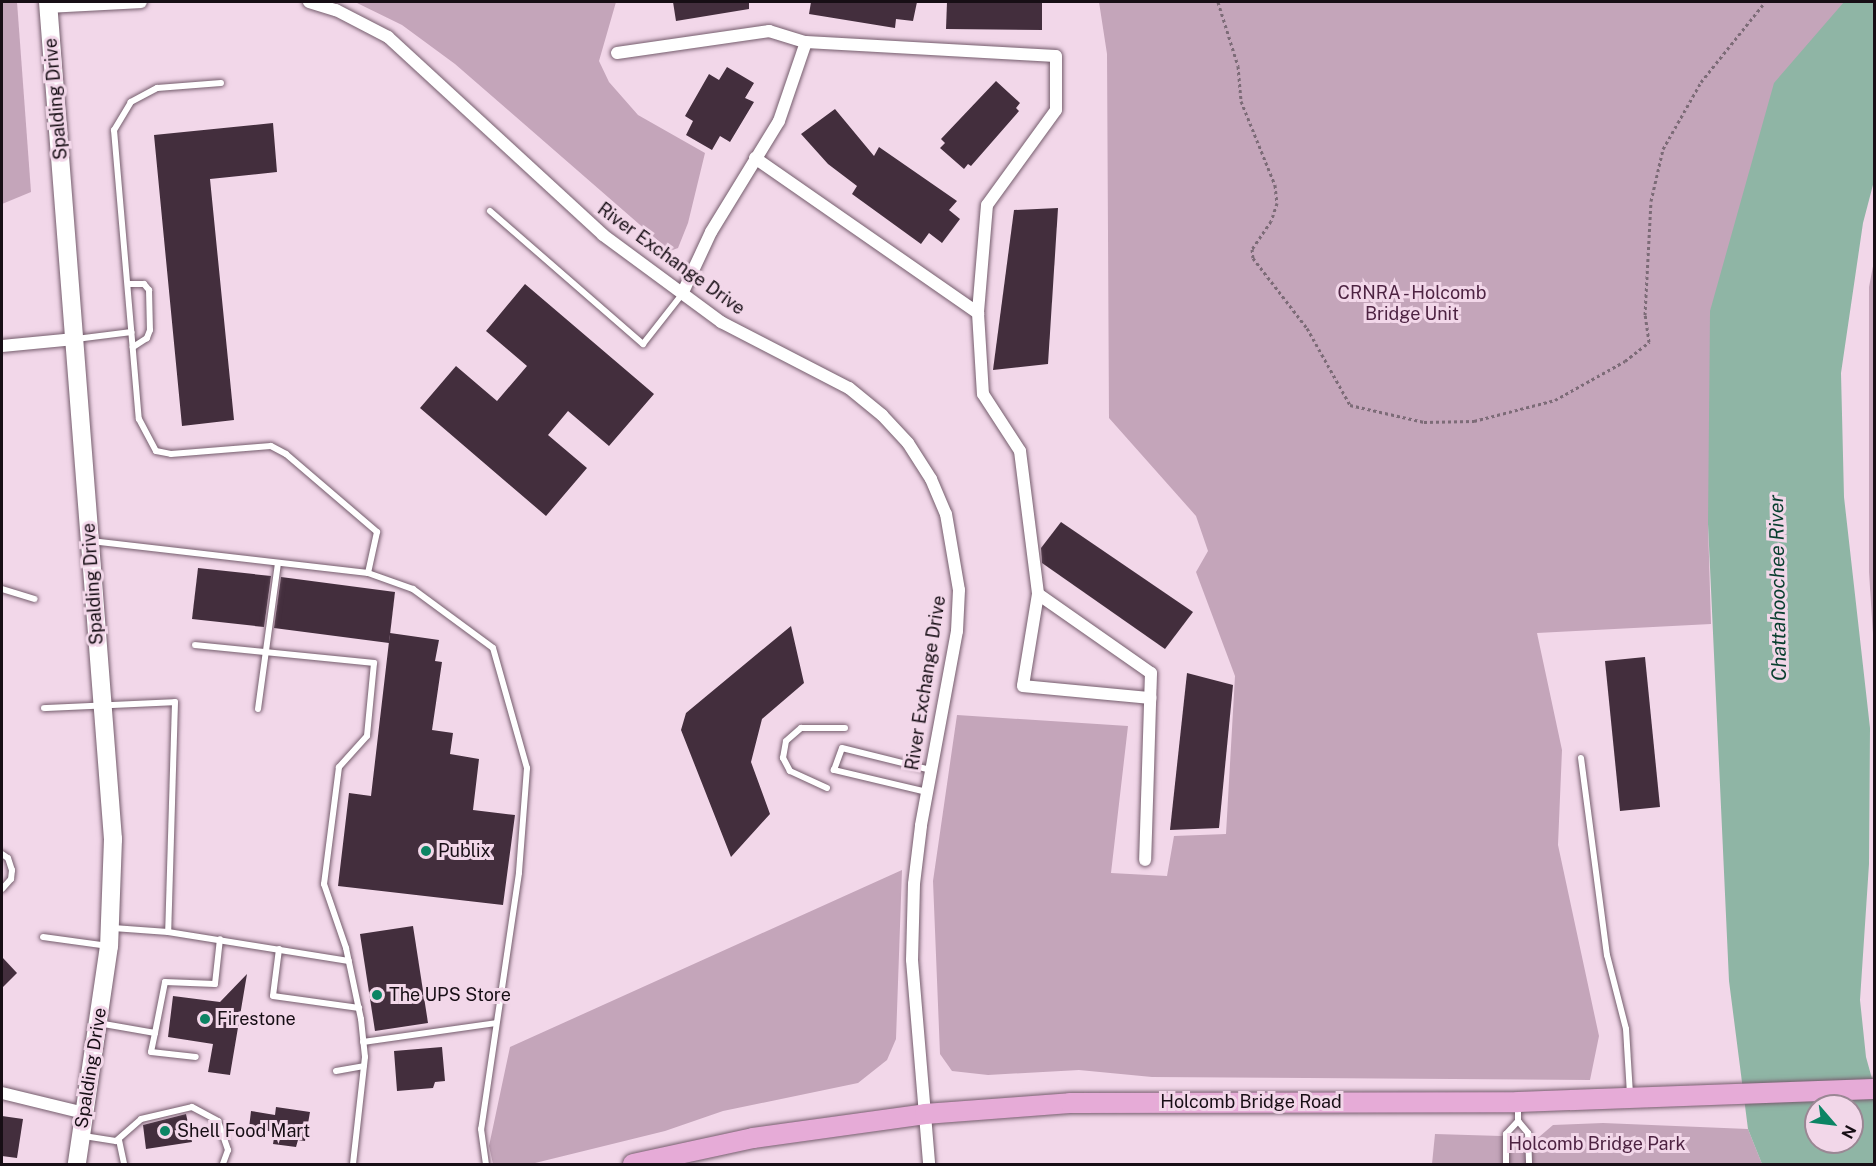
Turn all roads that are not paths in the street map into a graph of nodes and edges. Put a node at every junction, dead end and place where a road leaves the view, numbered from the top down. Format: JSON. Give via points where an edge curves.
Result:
{"nodes":[{"id":1,"x":141,"y":2,"type":"edge"},
{"id":2,"x":309,"y":2,"type":"edge"},
{"id":3,"x":48,"y":4,"type":"edge"},
{"id":4,"x":806,"y":42,"type":"junction"},
{"id":5,"x":617,"y":53,"type":"dead end"},
{"id":6,"x":221,"y":83,"type":"dead end"},
{"id":7,"x":755,"y":158,"type":"junction"},
{"id":8,"x":490,"y":211,"type":"dead end"},
{"id":9,"x":128,"y":284,"type":"junction"},
{"id":10,"x":683,"y":292,"type":"junction"},
{"id":11,"x":978,"y":313,"type":"junction"},
{"id":12,"x":132,"y":332,"type":"junction"},
{"id":13,"x":75,"y":339,"type":"junction"},
{"id":14,"x":2,"y":346,"type":"edge"},
{"id":15,"x":133,"y":347,"type":"junction"},
{"id":16,"x":90,"y":541,"type":"junction"},
{"id":17,"x":278,"y":562,"type":"junction"},
{"id":18,"x":368,"y":573,"type":"junction"},
{"id":19,"x":2,"y":589,"type":"edge"},
{"id":20,"x":1038,"y":594,"type":"junction"},
{"id":21,"x":34,"y":599,"type":"dead end"},
{"id":22,"x":195,"y":645,"type":"dead end"},
{"id":23,"x":267,"y":652,"type":"junction"},
{"id":24,"x":1150,"y":698,"type":"junction"},
{"id":25,"x":102,"y":703,"type":"junction"},
{"id":26,"x":44,"y":708,"type":"dead end"},
{"id":27,"x":258,"y":709,"type":"dead end"},
{"id":28,"x":845,"y":728,"type":"dead end"},
{"id":29,"x":1581,"y":758,"type":"dead end"},
{"id":30,"x":931,"y":770,"type":"junction"},
{"id":31,"x":827,"y":788,"type":"dead end"},
{"id":32,"x":927,"y":792,"type":"junction"},
{"id":33,"x":2,"y":854,"type":"edge"},
{"id":34,"x":1145,"y":860,"type":"dead end"},
{"id":35,"x":2,"y":889,"type":"edge"},
{"id":36,"x":168,"y":932,"type":"junction"},
{"id":37,"x":43,"y":937,"type":"dead end"},
{"id":38,"x":109,"y":937,"type":"junction"},
{"id":39,"x":220,"y":939,"type":"junction"},
{"id":40,"x":279,"y":949,"type":"junction"},
{"id":41,"x":349,"y":960,"type":"junction"},
{"id":42,"x":359,"y":1008,"type":"junction"},
{"id":43,"x":98,"y":1023,"type":"junction"},
{"id":44,"x":496,"y":1023,"type":"junction"},
{"id":45,"x":155,"y":1033,"type":"junction"},
{"id":46,"x":363,"y":1042,"type":"junction"},
{"id":47,"x":196,"y":1057,"type":"dead end"},
{"id":48,"x":364,"y":1066,"type":"junction"},
{"id":49,"x":336,"y":1071,"type":"dead end"},
{"id":50,"x":1875,"y":1089,"type":"edge"},
{"id":51,"x":2,"y":1093,"type":"edge"},
{"id":52,"x":1630,"y":1098,"type":"junction"},
{"id":53,"x":1518,"y":1112,"type":"junction"},
{"id":54,"x":84,"y":1113,"type":"junction"},
{"id":55,"x":925,"y":1114,"type":"junction"},
{"id":56,"x":81,"y":1136,"type":"junction"},
{"id":57,"x":119,"y":1140,"type":"junction"},
{"id":58,"x":76,"y":1164,"type":"edge"},
{"id":59,"x":124,"y":1164,"type":"edge"},
{"id":60,"x":223,"y":1164,"type":"edge"},
{"id":61,"x":351,"y":1164,"type":"edge"},
{"id":62,"x":486,"y":1164,"type":"edge"},
{"id":63,"x":633,"y":1164,"type":"edge"},
{"id":64,"x":929,"y":1164,"type":"edge"},
{"id":65,"x":1506,"y":1164,"type":"edge"},
{"id":66,"x":1528,"y":1164,"type":"edge"}],
"edges":[{"from":1,"to":3,"type":"street"},
{"from":2,"to":10,"type":"street","name":"River Exchange Drive","via":[[363,22],[404,49],[603,236]]},
{"from":3,"to":13,"type":"main road","name":"Spalding Drive"},
{"from":4,"to":5,"type":"street","via":[[769,31]]},
{"from":4,"to":7,"type":"street","via":[[779,121]]},
{"from":4,"to":11,"type":"street","via":[[1056,56],[1056,110],[987,205]]},
{"from":6,"to":9,"type":"lane","via":[[157,88],[130,102],[114,130]]},
{"from":7,"to":10,"type":"street","via":[[711,232]]},
{"from":7,"to":11,"type":"street"},
{"from":8,"to":10,"type":"lane","via":[[644,344]]},
{"from":9,"to":12,"type":"lane"},
{"from":9,"to":15,"type":"lane","via":[[144,284],[149,290],[150,330],[147,338]]},
{"from":10,"to":30,"type":"street","name":"River Exchange Drive","via":[[721,322],[849,388],[908,443],[931,479],[948,524],[959,590],[957,631]]},
{"from":11,"to":20,"type":"street","via":[[984,394],[1020,451]]},
{"from":12,"to":13,"type":"lane"},
{"from":12,"to":15,"type":"lane"},
{"from":13,"to":14,"type":"street"},
{"from":13,"to":16,"type":"main road","name":"Spalding Drive"},
{"from":15,"to":18,"type":"lane","via":[[139,419],[156,451],[171,454],[271,446],[286,454],[377,532]]},
{"from":16,"to":17,"type":"lane"},
{"from":16,"to":25,"type":"main road","name":"Spalding Drive"},
{"from":17,"to":18,"type":"lane"},
{"from":17,"to":23,"type":"lane"},
{"from":18,"to":44,"type":"lane","via":[[413,589],[493,648],[527,768],[519,873]]},
{"from":19,"to":21,"type":"lane"},
{"from":20,"to":24,"type":"street","via":[[1151,673]]},
{"from":20,"to":24,"type":"street","via":[[1023,686]]},
{"from":22,"to":23,"type":"lane"},
{"from":23,"to":27,"type":"lane"},
{"from":23,"to":41,"type":"lane","via":[[374,663],[367,736],[339,767],[324,884]]},
{"from":24,"to":34,"type":"street"},
{"from":25,"to":26,"type":"lane"},
{"from":25,"to":36,"type":"lane","via":[[175,702]]},
{"from":25,"to":38,"type":"main road","name":"Spalding Drive","via":[[113,839]]},
{"from":28,"to":31,"type":"lane","via":[[801,728],[786,741],[783,758],[790,771]]},
{"from":29,"to":52,"type":"lane","via":[[1598,900],[1626,1029]]},
{"from":30,"to":32,"type":"street","name":"River Exchange Drive"},
{"from":30,"to":32,"type":"lane","via":[[842,748],[834,770]]},
{"from":32,"to":55,"type":"street","name":"River Exchange Drive","via":[[914,884],[912,960]]},
{"from":33,"to":35,"type":"lane","via":[[12,870],[11,879]]},
{"from":36,"to":38,"type":"lane"},
{"from":36,"to":39,"type":"lane"},
{"from":37,"to":38,"type":"lane"},
{"from":38,"to":43,"type":"main road","name":"Spalding Drive"},
{"from":39,"to":40,"type":"lane"},
{"from":39,"to":45,"type":"lane","via":[[215,984],[165,982]]},
{"from":40,"to":41,"type":"lane"},
{"from":40,"to":42,"type":"lane","via":[[273,996]]},
{"from":41,"to":42,"type":"lane"},
{"from":42,"to":46,"type":"lane"},
{"from":43,"to":45,"type":"lane"},
{"from":43,"to":54,"type":"main road","name":"Spalding Drive"},
{"from":44,"to":46,"type":"lane"},
{"from":44,"to":62,"type":"lane","via":[[481,1129]]},
{"from":45,"to":47,"type":"lane","via":[[151,1052]]},
{"from":46,"to":48,"type":"lane"},
{"from":48,"to":49,"type":"lane"},
{"from":48,"to":61,"type":"lane"},
{"from":50,"to":52,"type":"main road","name":"Holcomb Bridge Road"},
{"from":51,"to":54,"type":"street"},
{"from":52,"to":53,"type":"main road","name":"Holcomb Bridge Road"},
{"from":53,"to":55,"type":"main road","name":"Holcomb Bridge Road","via":[[1070,1103]]},
{"from":53,"to":65,"type":"lane","via":[[1506,1134]]},
{"from":53,"to":66,"type":"lane","via":[[1528,1133]]},
{"from":54,"to":56,"type":"main road","name":"Spalding Drive"},
{"from":55,"to":63,"type":"main road","name":"Holcomb Bridge Road","via":[[753,1138]]},
{"from":55,"to":64,"type":"street","name":"River Exchange Drive"},
{"from":56,"to":57,"type":"lane"},
{"from":56,"to":58,"type":"main road","name":"Spalding Drive"},
{"from":57,"to":59,"type":"lane"},
{"from":57,"to":60,"type":"lane","via":[[141,1119],[192,1107],[218,1121],[228,1150]]}]}
